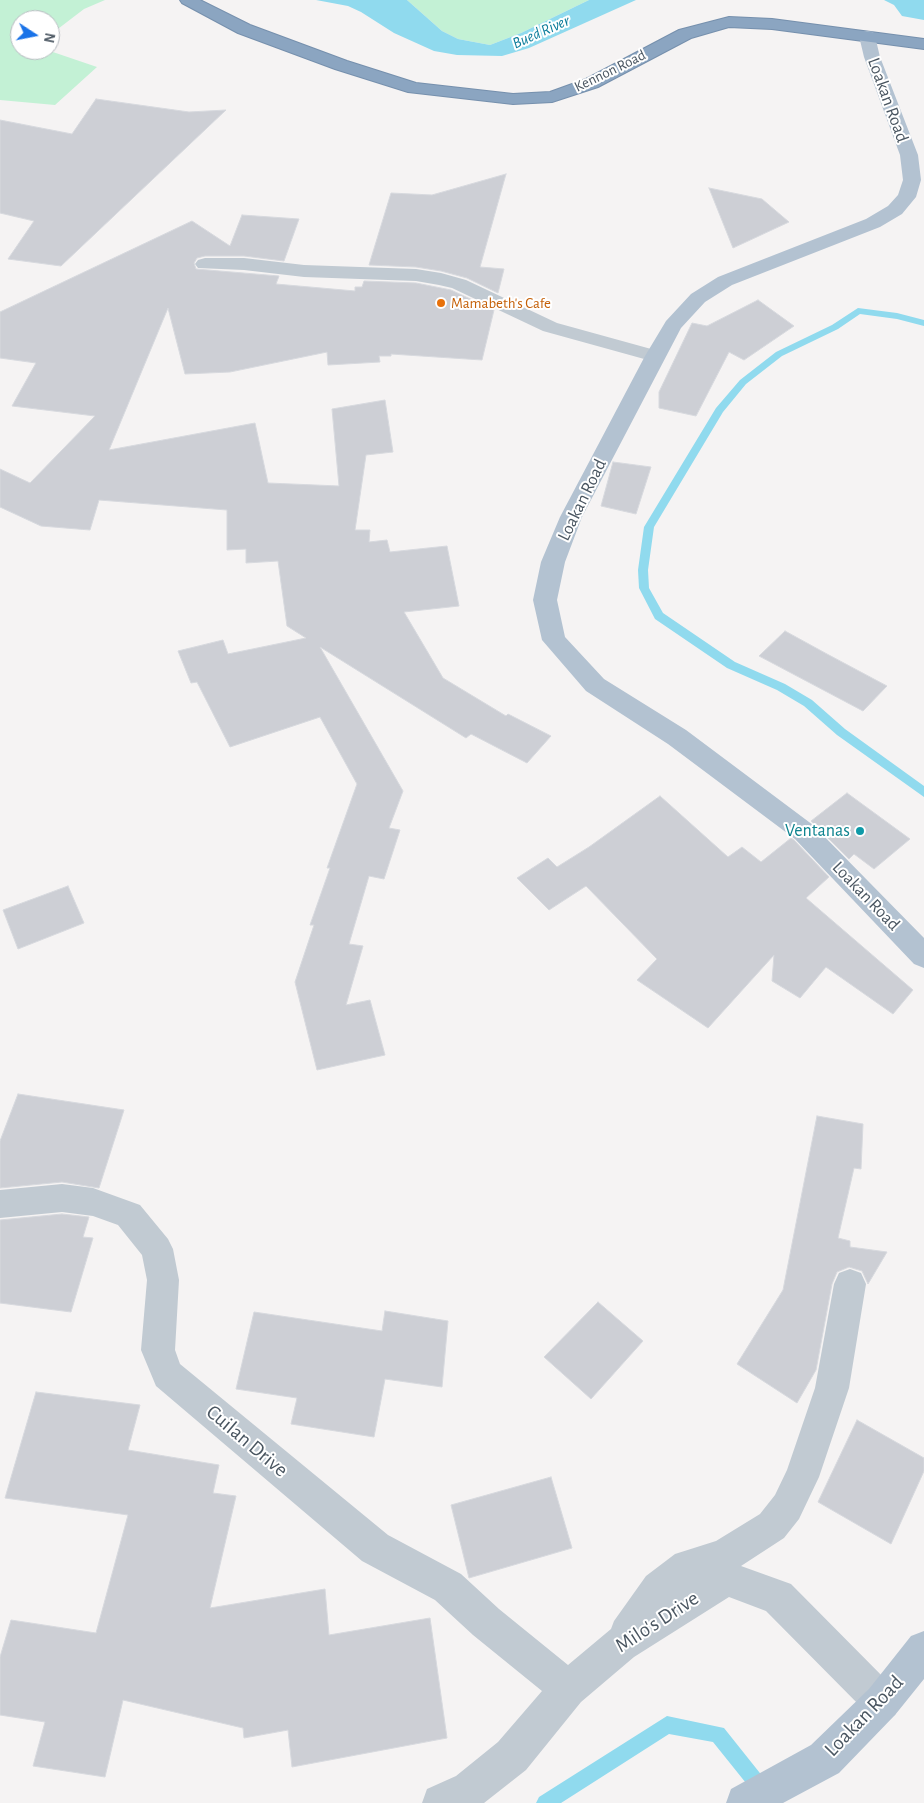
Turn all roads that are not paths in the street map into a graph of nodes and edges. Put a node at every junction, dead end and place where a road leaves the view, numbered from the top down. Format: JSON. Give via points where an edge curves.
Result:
{"nodes":[{"id":1,"x":188,"y":0,"type":"edge"},
{"id":2,"x":867,"y":36,"type":"junction"},
{"id":3,"x":918,"y":43,"type":"edge"},
{"id":4,"x":205,"y":264,"type":"dead end"},
{"id":5,"x":655,"y":356,"type":"junction"},
{"id":6,"x":924,"y":956,"type":"edge"},
{"id":7,"x":0,"y":1204,"type":"edge"},
{"id":8,"x":850,"y":1284,"type":"dead end"},
{"id":9,"x":621,"y":1644,"type":"junction"},
{"id":10,"x":924,"y":1649,"type":"edge"},
{"id":11,"x":568,"y":1689,"type":"junction"},
{"id":12,"x":882,"y":1702,"type":"junction"},
{"id":13,"x":441,"y":1803,"type":"edge"},
{"id":14,"x":745,"y":1803,"type":"edge"}],
"edges":[{"from":1,"to":2,"type":"highway","name":"Kennon Road","via":[[244,29],[341,66],[414,88],[513,99],[552,97],[592,83],[685,34],[729,22]]},
{"from":2,"to":3,"type":"highway","name":"Kennon Road"},
{"from":2,"to":5,"type":"main road","name":"Loakan Road","via":[[909,154],[912,180],[907,197],[895,210],[873,223],[725,280],[698,298],[673,325]]},
{"from":4,"to":5,"type":"street","via":[[441,278],[550,327]]},
{"from":5,"to":6,"type":"main road","name":"Loakan Road","via":[[571,517],[553,562],[545,600],[554,640],[595,685],[677,737],[804,832]]},
{"from":7,"to":11,"type":"street","name":"Cuilan Drive","via":[[62,1198],[93,1202],[129,1215],[157,1249],[163,1280],[158,1350],[168,1375],[375,1548],[448,1586],[486,1622]]},
{"from":8,"to":9,"type":"street","via":[[832,1388],[802,1477],[787,1506],[772,1526],[724,1556],[688,1567],[659,1589]]},
{"from":9,"to":11,"type":"street","name":"Milo's Drive"},
{"from":9,"to":12,"type":"street","name":"Milo's Drive","via":[[726,1578],[778,1597]]},
{"from":10,"to":12,"type":"main road","name":"Loakan Road"},
{"from":11,"to":13,"type":"street","name":"Milo's Drive","via":[[512,1756],[470,1790]]},
{"from":12,"to":14,"type":"main road","name":"Loakan Road","via":[[826,1759]]}]}
